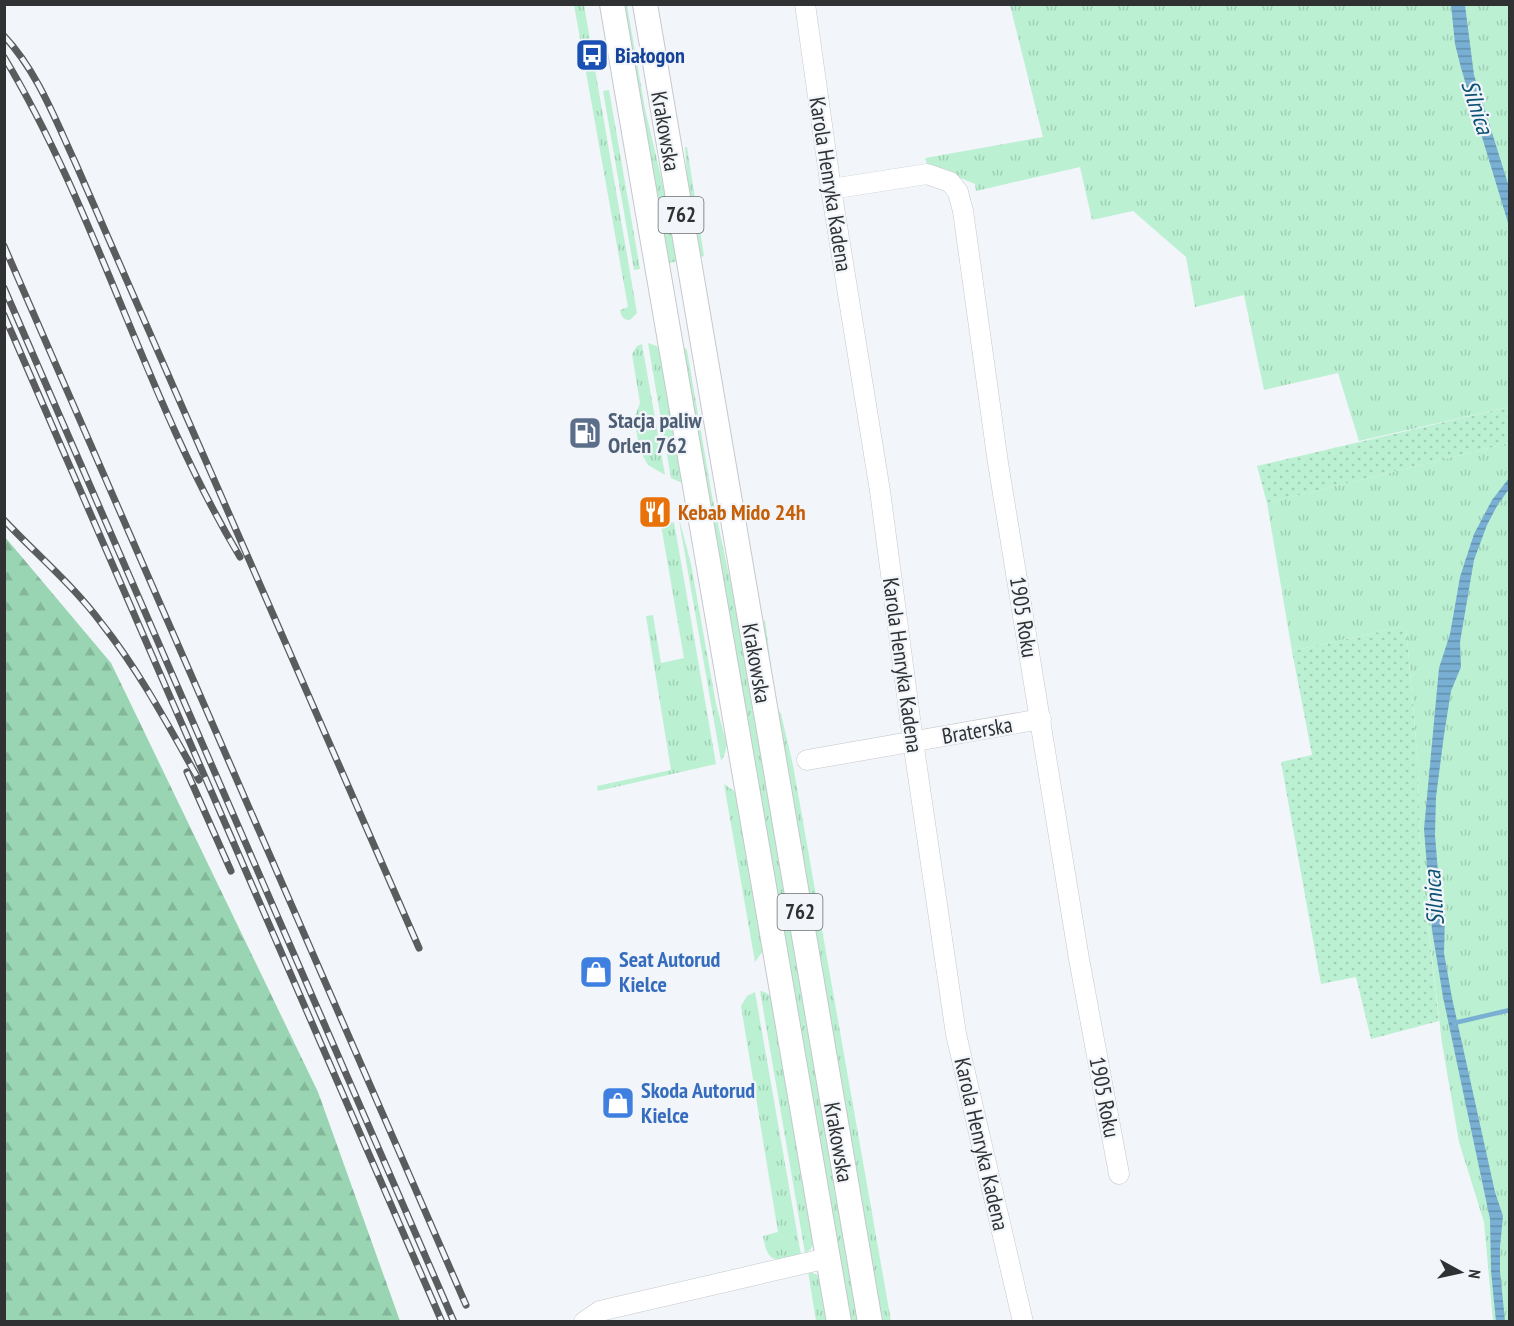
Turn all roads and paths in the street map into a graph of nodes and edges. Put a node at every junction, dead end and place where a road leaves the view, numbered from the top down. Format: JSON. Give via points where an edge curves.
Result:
{"nodes":[{"id":1,"x":612,"y":4,"type":"edge"},
{"id":2,"x":645,"y":4,"type":"edge"},
{"id":3,"x":805,"y":4,"type":"edge"},
{"id":4,"x":831,"y":189,"type":"junction"},
{"id":5,"x":1041,"y":719,"type":"junction"},
{"id":6,"x":913,"y":741,"type":"junction"},
{"id":7,"x":807,"y":760,"type":"dead end"},
{"id":8,"x":1119,"y":1174,"type":"dead end"},
{"id":9,"x":828,"y":1258,"type":"junction"},
{"id":10,"x":584,"y":1322,"type":"edge"},
{"id":11,"x":839,"y":1322,"type":"edge"},
{"id":12,"x":870,"y":1322,"type":"edge"},
{"id":13,"x":1023,"y":1322,"type":"edge"}],
"edges":[{"from":1,"to":9,"type":"main road","name":"Krakowska","number":"762"},
{"from":2,"to":12,"type":"main road","name":"Krakowska","number":"762"},
{"from":3,"to":4,"type":"street","name":"Karola Henryka Kadena"},
{"from":4,"to":5,"type":"street","name":"1905 Roku","via":[[927,174],[950,182],[958,192]]},
{"from":4,"to":6,"type":"street","name":"Karola Henryka Kadena","via":[[880,491]]},
{"from":5,"to":6,"type":"street","name":"Braterska"},
{"from":5,"to":8,"type":"street","name":"1905 Roku","via":[[1079,959]]},
{"from":6,"to":7,"type":"street","name":"Braterska"},
{"from":6,"to":13,"type":"street","name":"Karola Henryka Kadena","via":[[956,1034]]},
{"from":9,"to":10,"type":"street","via":[[617,1306]]},
{"from":9,"to":11,"type":"main road","name":"Krakowska","number":"762"}]}
